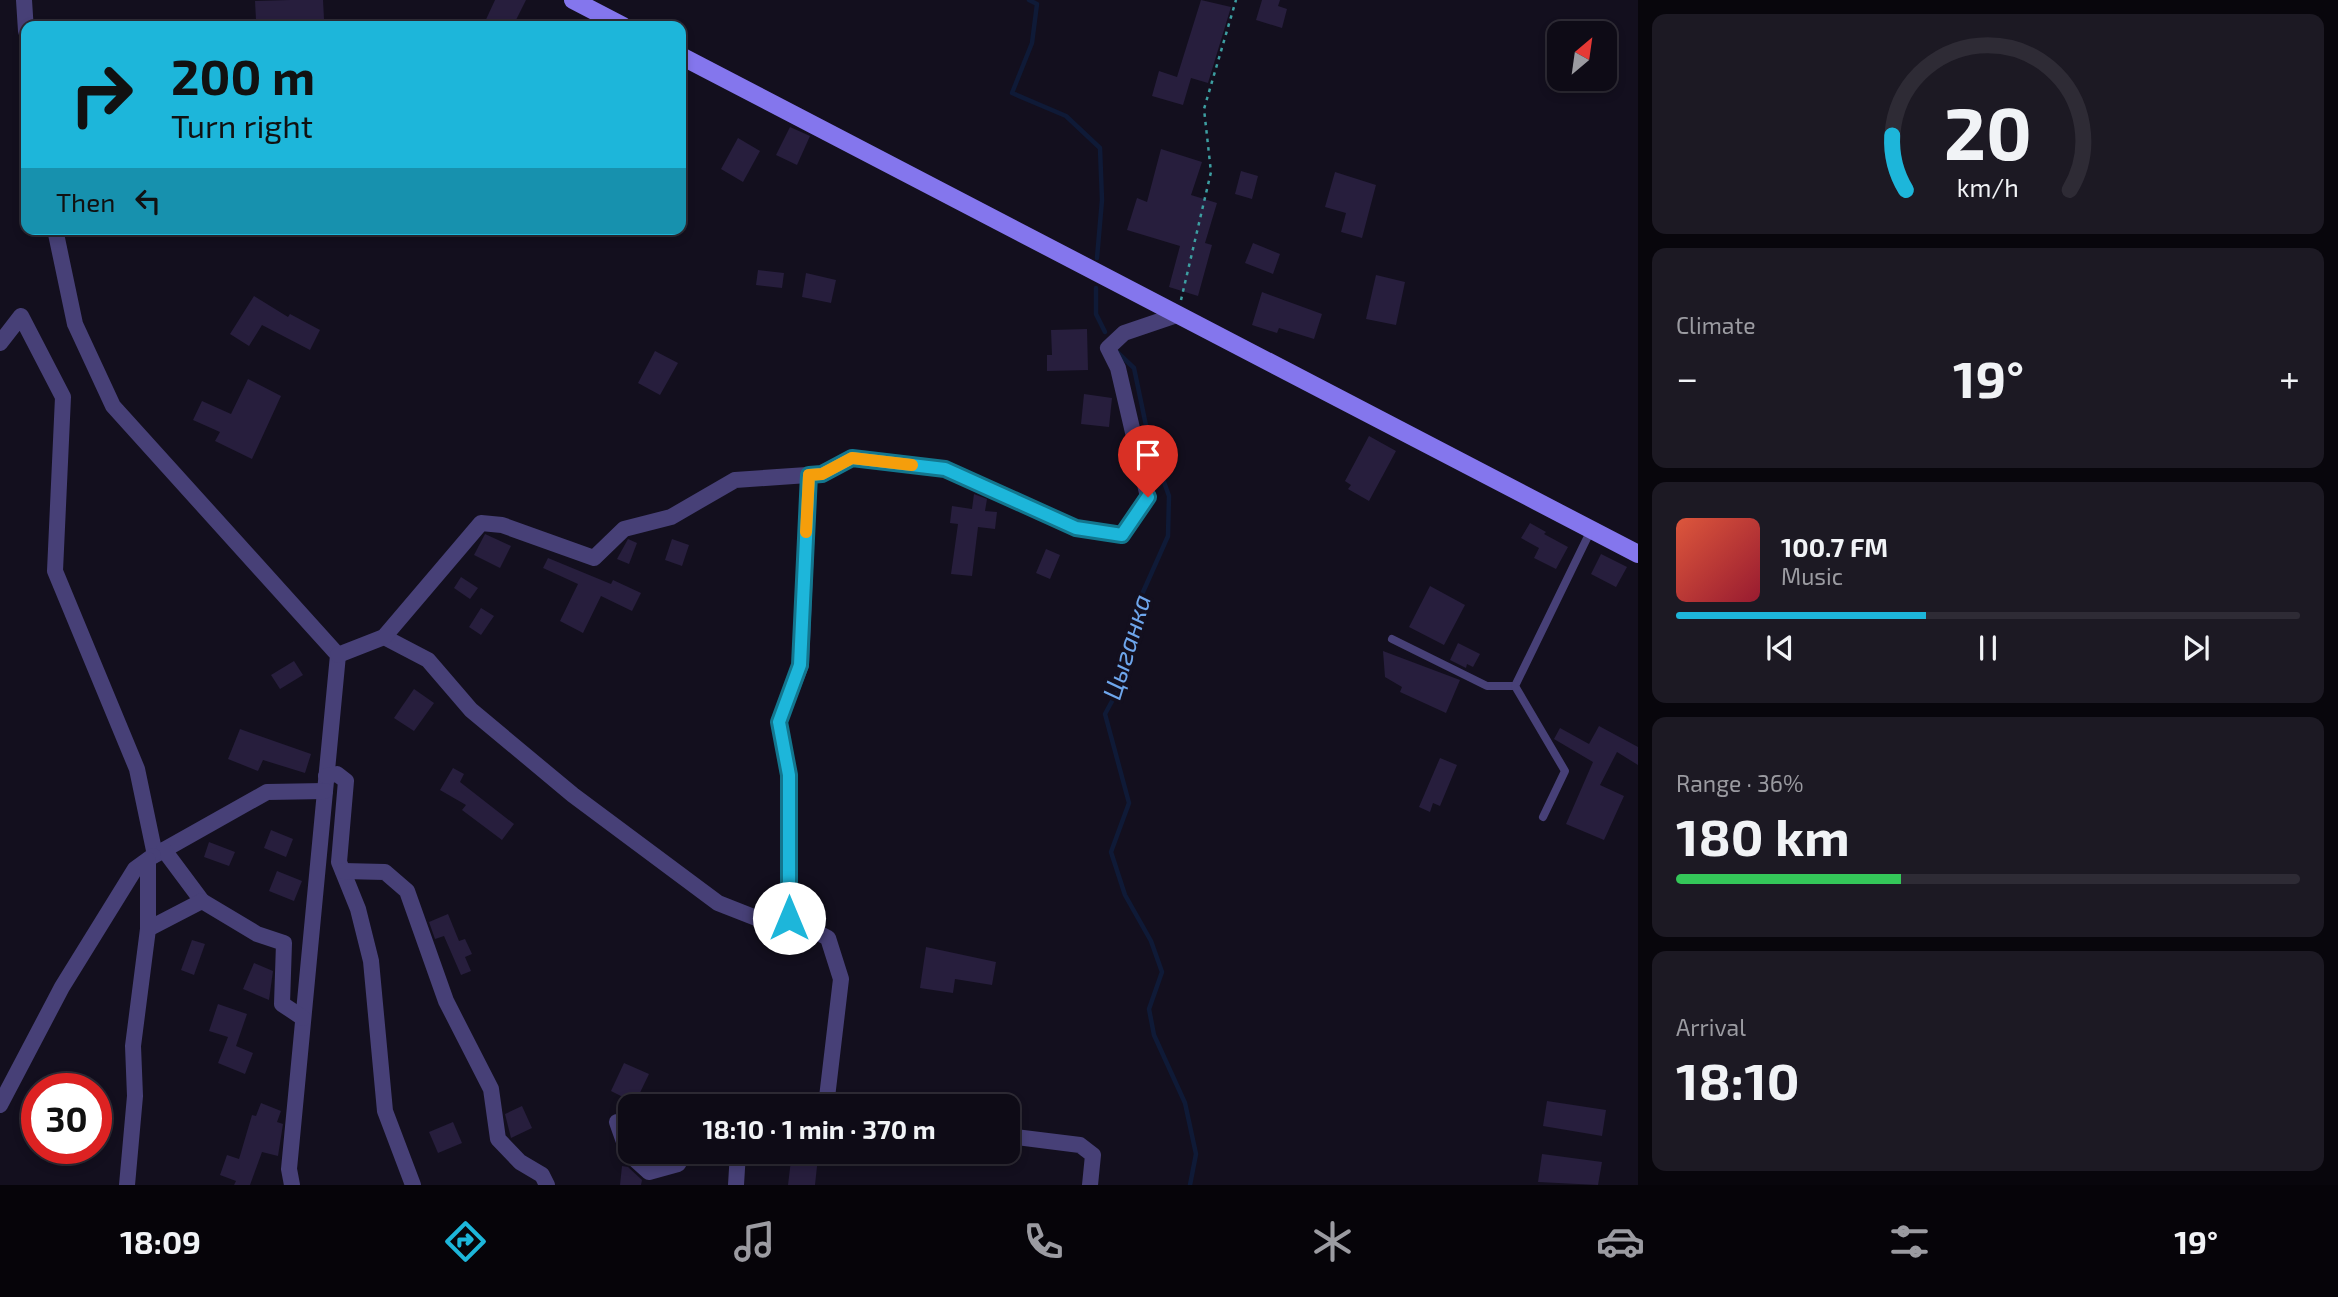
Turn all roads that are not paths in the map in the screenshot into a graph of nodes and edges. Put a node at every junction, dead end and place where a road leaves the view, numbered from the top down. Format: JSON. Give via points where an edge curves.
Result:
{"nodes":[{"id":1,"x":24,"y":0,"type":"edge"},
{"id":2,"x":573,"y":0,"type":"edge"},
{"id":3,"x":25,"y":21,"type":"edge"},
{"id":4,"x":613,"y":21,"type":"edge"},
{"id":5,"x":686,"y":59,"type":"edge"},
{"id":6,"x":56,"y":235,"type":"edge"},
{"id":7,"x":1177,"y":315,"type":"junction"},
{"id":8,"x":0,"y":343,"type":"edge"},
{"id":9,"x":809,"y":475,"type":"junction"},
{"id":10,"x":1591,"y":530,"type":"junction"},
{"id":11,"x":1638,"y":554,"type":"edge"},
{"id":12,"x":384,"y":637,"type":"junction"},
{"id":13,"x":1392,"y":639,"type":"dead end"},
{"id":14,"x":338,"y":655,"type":"junction"},
{"id":15,"x":1515,"y":686,"type":"junction"},
{"id":16,"x":326,"y":783,"type":"junction"},
{"id":17,"x":1543,"y":817,"type":"dead end"},
{"id":18,"x":156,"y":855,"type":"junction"},
{"id":19,"x":342,"y":871,"type":"junction"},
{"id":20,"x":202,"y":901,"type":"junction"},
{"id":21,"x":789,"y":918,"type":"junction"},
{"id":22,"x":148,"y":929,"type":"junction"},
{"id":23,"x":303,"y":1018,"type":"junction"},
{"id":24,"x":827,"y":1094,"type":"edge"},
{"id":25,"x":0,"y":1105,"type":"edge"},
{"id":26,"x":1020,"y":1137,"type":"edge"},
{"id":27,"x":640,"y":1164,"type":"edge"},
{"id":28,"x":678,"y":1164,"type":"edge"},
{"id":29,"x":737,"y":1164,"type":"edge"},
{"id":30,"x":127,"y":1185,"type":"edge"},
{"id":31,"x":292,"y":1185,"type":"edge"},
{"id":32,"x":413,"y":1185,"type":"edge"},
{"id":33,"x":547,"y":1185,"type":"edge"},
{"id":34,"x":736,"y":1185,"type":"edge"},
{"id":35,"x":1090,"y":1185,"type":"edge"}],
"edges":[{"from":1,"to":3,"type":"street"},
{"from":2,"to":4,"type":"street"},
{"from":5,"to":7,"type":"street"},
{"from":6,"to":14,"type":"street","via":[[75,324],[113,406]]},
{"from":7,"to":9,"type":"street","via":[[1124,333],[1108,348],[1118,368],[1148,497],[1122,535],[1076,528],[945,469],[852,458],[822,474]]},
{"from":7,"to":10,"type":"street"},
{"from":8,"to":18,"type":"street","via":[[21,316],[63,397],[55,571],[136,769]]},
{"from":9,"to":12,"type":"street","via":[[736,480],[671,517],[624,529],[594,558],[502,525],[481,523]]},
{"from":9,"to":21,"type":"street","via":[[800,665],[779,722],[789,775]]},
{"from":10,"to":11,"type":"street"},
{"from":10,"to":15,"type":"lane"},
{"from":12,"to":14,"type":"street"},
{"from":12,"to":21,"type":"street","via":[[428,660],[471,710],[573,795],[718,903],[764,921]]},
{"from":13,"to":15,"type":"lane","via":[[1487,686]]},
{"from":14,"to":16,"type":"street"},
{"from":15,"to":17,"type":"lane","via":[[1565,771]]},
{"from":16,"to":18,"type":"street","via":[[267,792]]},
{"from":16,"to":19,"type":"street","via":[[337,774],[346,781]]},
{"from":16,"to":23,"type":"street"},
{"from":18,"to":20,"type":"street"},
{"from":18,"to":22,"type":"street"},
{"from":18,"to":25,"type":"street","via":[[135,869],[62,987]]},
{"from":19,"to":32,"type":"street","via":[[358,909],[371,961],[385,1111]]},
{"from":19,"to":33,"type":"street","via":[[385,872],[407,891],[446,1001],[491,1089],[498,1139],[520,1162],[542,1175]]},
{"from":20,"to":22,"type":"street"},
{"from":20,"to":23,"type":"street","via":[[257,934],[284,943],[282,1004]]},
{"from":21,"to":24,"type":"street","via":[[828,938],[841,979]]},
{"from":22,"to":30,"type":"street","via":[[133,1046],[135,1096]]},
{"from":23,"to":31,"type":"street","via":[[289,1169]]},
{"from":26,"to":35,"type":"street","via":[[1080,1144],[1093,1155]]},
{"from":27,"to":28,"type":"street","via":[[649,1172]]},
{"from":29,"to":34,"type":"street"}]}
